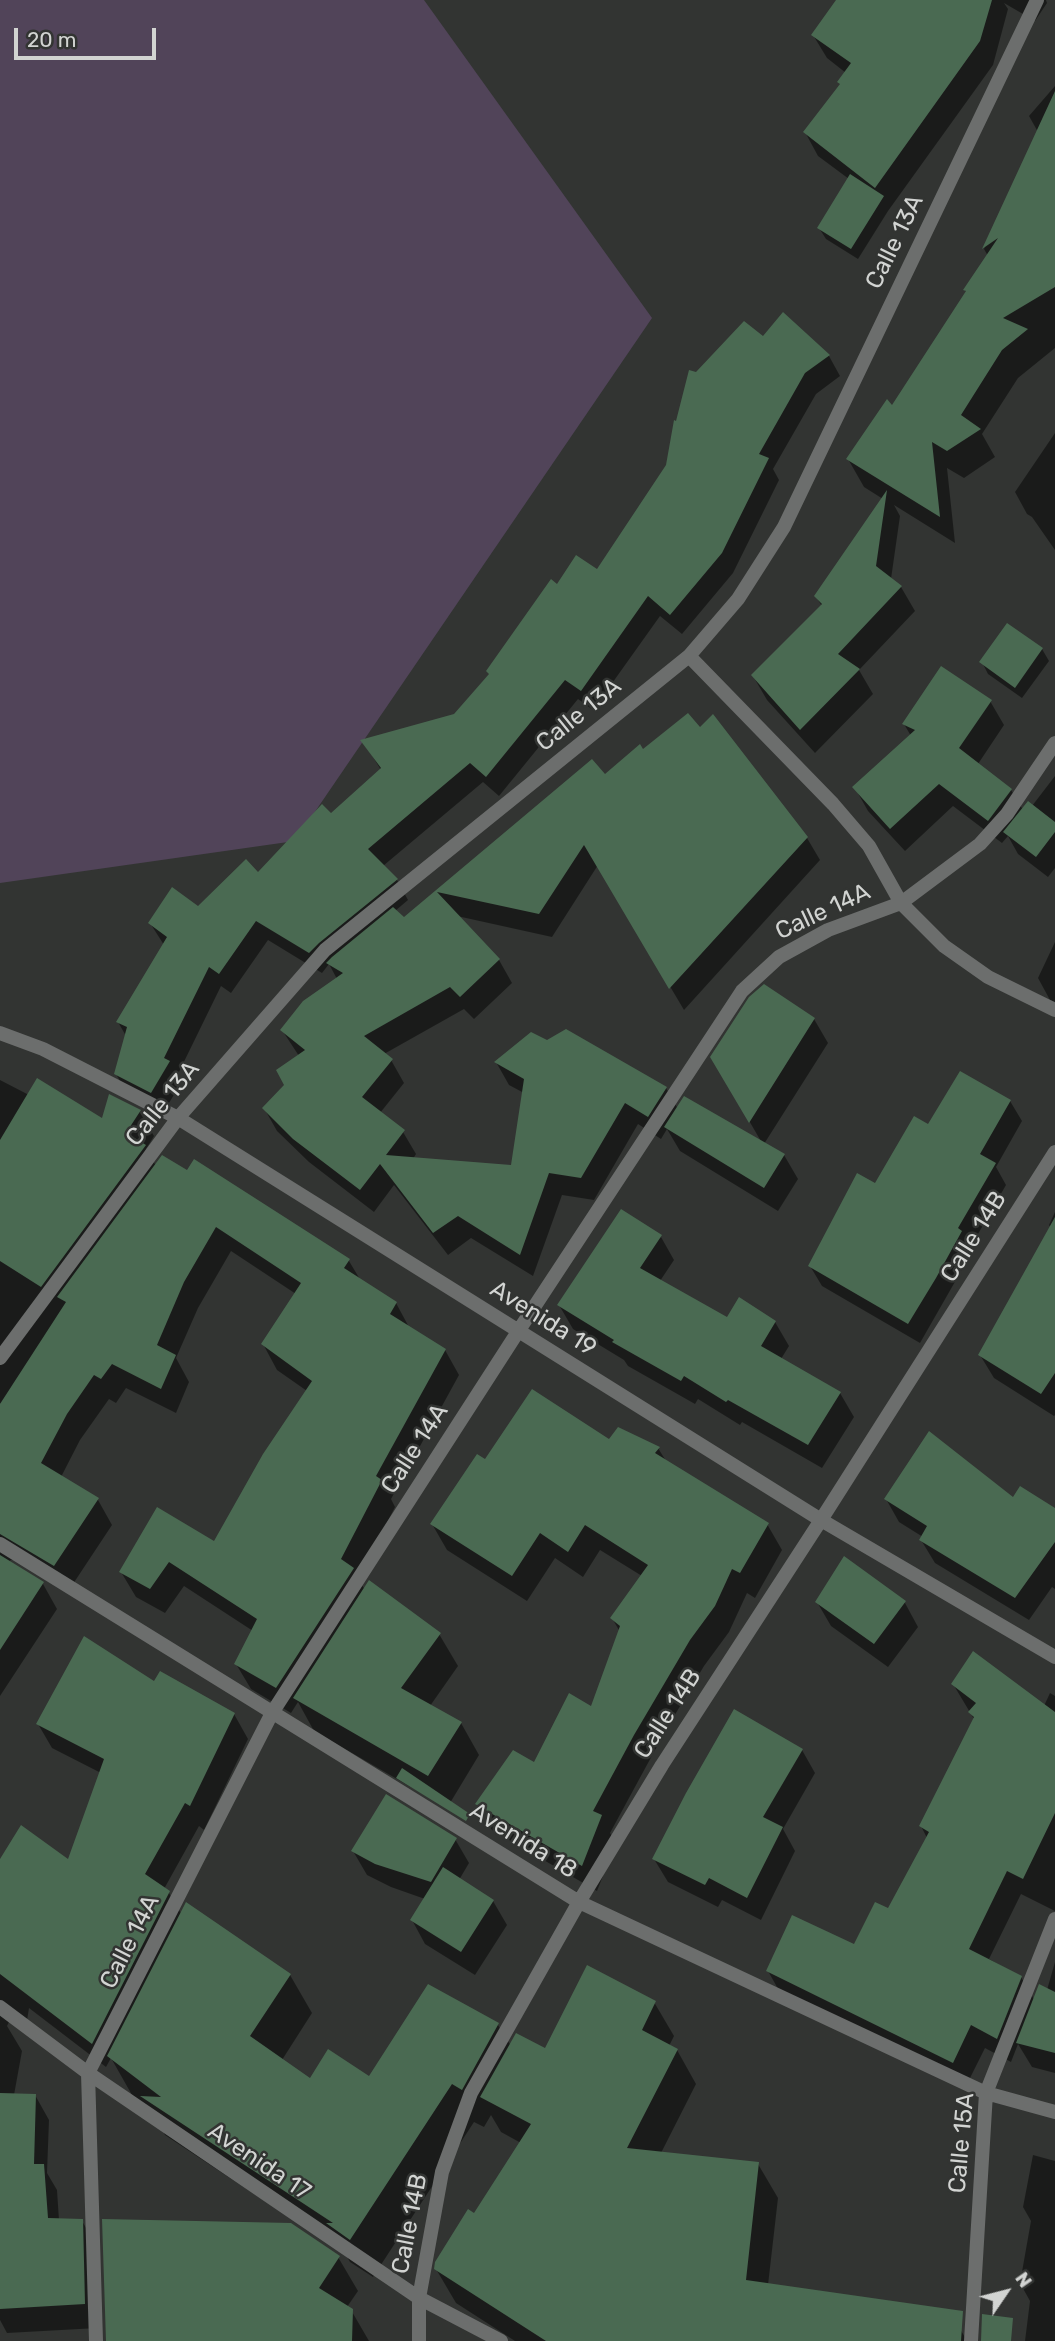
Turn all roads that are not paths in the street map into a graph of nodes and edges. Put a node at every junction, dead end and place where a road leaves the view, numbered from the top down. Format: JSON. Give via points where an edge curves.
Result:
{"nodes":[{"id":1,"x":1037,"y":0,"type":"edge"},
{"id":2,"x":689,"y":656,"type":"junction"},
{"id":3,"x":1055,"y":743,"type":"edge"},
{"id":4,"x":901,"y":903,"type":"junction"},
{"id":5,"x":1055,"y":1010,"type":"edge"},
{"id":6,"x":0,"y":1033,"type":"edge"},
{"id":7,"x":178,"y":1118,"type":"junction"},
{"id":8,"x":1055,"y":1152,"type":"edge"},
{"id":9,"x":519,"y":1330,"type":"junction"},
{"id":10,"x":0,"y":1358,"type":"edge"},
{"id":11,"x":821,"y":1520,"type":"junction"},
{"id":12,"x":0,"y":1544,"type":"edge"},
{"id":13,"x":1055,"y":1657,"type":"edge"},
{"id":14,"x":272,"y":1713,"type":"junction"},
{"id":15,"x":579,"y":1902,"type":"junction"},
{"id":16,"x":1055,"y":1920,"type":"edge"},
{"id":17,"x":0,"y":2007,"type":"edge"},
{"id":18,"x":88,"y":2074,"type":"junction"},
{"id":19,"x":986,"y":2093,"type":"junction"},
{"id":20,"x":1055,"y":2112,"type":"edge"},
{"id":21,"x":419,"y":2298,"type":"junction"},
{"id":22,"x":96,"y":2341,"type":"edge"},
{"id":23,"x":419,"y":2341,"type":"edge"},
{"id":24,"x":501,"y":2341,"type":"edge"},
{"id":25,"x":971,"y":2341,"type":"edge"}],
"edges":[{"from":1,"to":2,"type":"street","name":"Calle 13A","via":[[783,527],[738,599]]},
{"from":2,"to":4,"type":"street","via":[[833,803],[869,846]]},
{"from":2,"to":7,"type":"street","name":"Calle 13A","via":[[325,950]]},
{"from":3,"to":4,"type":"street","name":"Calle 14A","via":[[1007,814],[980,844]]},
{"from":4,"to":5,"type":"street","via":[[966,962]]},
{"from":4,"to":9,"type":"street","name":"Calle 14A","via":[[828,930],[779,957],[742,991]]},
{"from":6,"to":7,"type":"street","name":"Avenida 19","via":[[43,1049]]},
{"from":7,"to":9,"type":"street","name":"Avenida 19"},
{"from":7,"to":10,"type":"street","name":"Calle 13A"},
{"from":8,"to":11,"type":"street","name":"Calle 14B"},
{"from":9,"to":11,"type":"street","name":"Avenida 19"},
{"from":9,"to":14,"type":"street","name":"Calle 14A"},
{"from":11,"to":13,"type":"street","name":"Avenida 19"},
{"from":11,"to":15,"type":"street","name":"Calle 14B"},
{"from":12,"to":14,"type":"street","name":"Avenida 18"},
{"from":14,"to":15,"type":"street","name":"Avenida 18"},
{"from":14,"to":18,"type":"street","name":"Calle 14A"},
{"from":15,"to":19,"type":"street","name":"Avenida 18"},
{"from":15,"to":21,"type":"street","name":"Calle 14B","via":[[471,2093],[442,2172]]},
{"from":16,"to":19,"type":"street","name":"Calle 15A"},
{"from":17,"to":18,"type":"street","name":"Avenida 17"},
{"from":18,"to":21,"type":"street","name":"Avenida 17"},
{"from":18,"to":22,"type":"street","name":"Calle 14A"},
{"from":19,"to":20,"type":"street","name":"Avenida 18"},
{"from":19,"to":25,"type":"street","name":"Calle 15A"},
{"from":21,"to":23,"type":"street","name":"Calle 14B"},
{"from":21,"to":24,"type":"street","name":"Avenida 17"}]}
